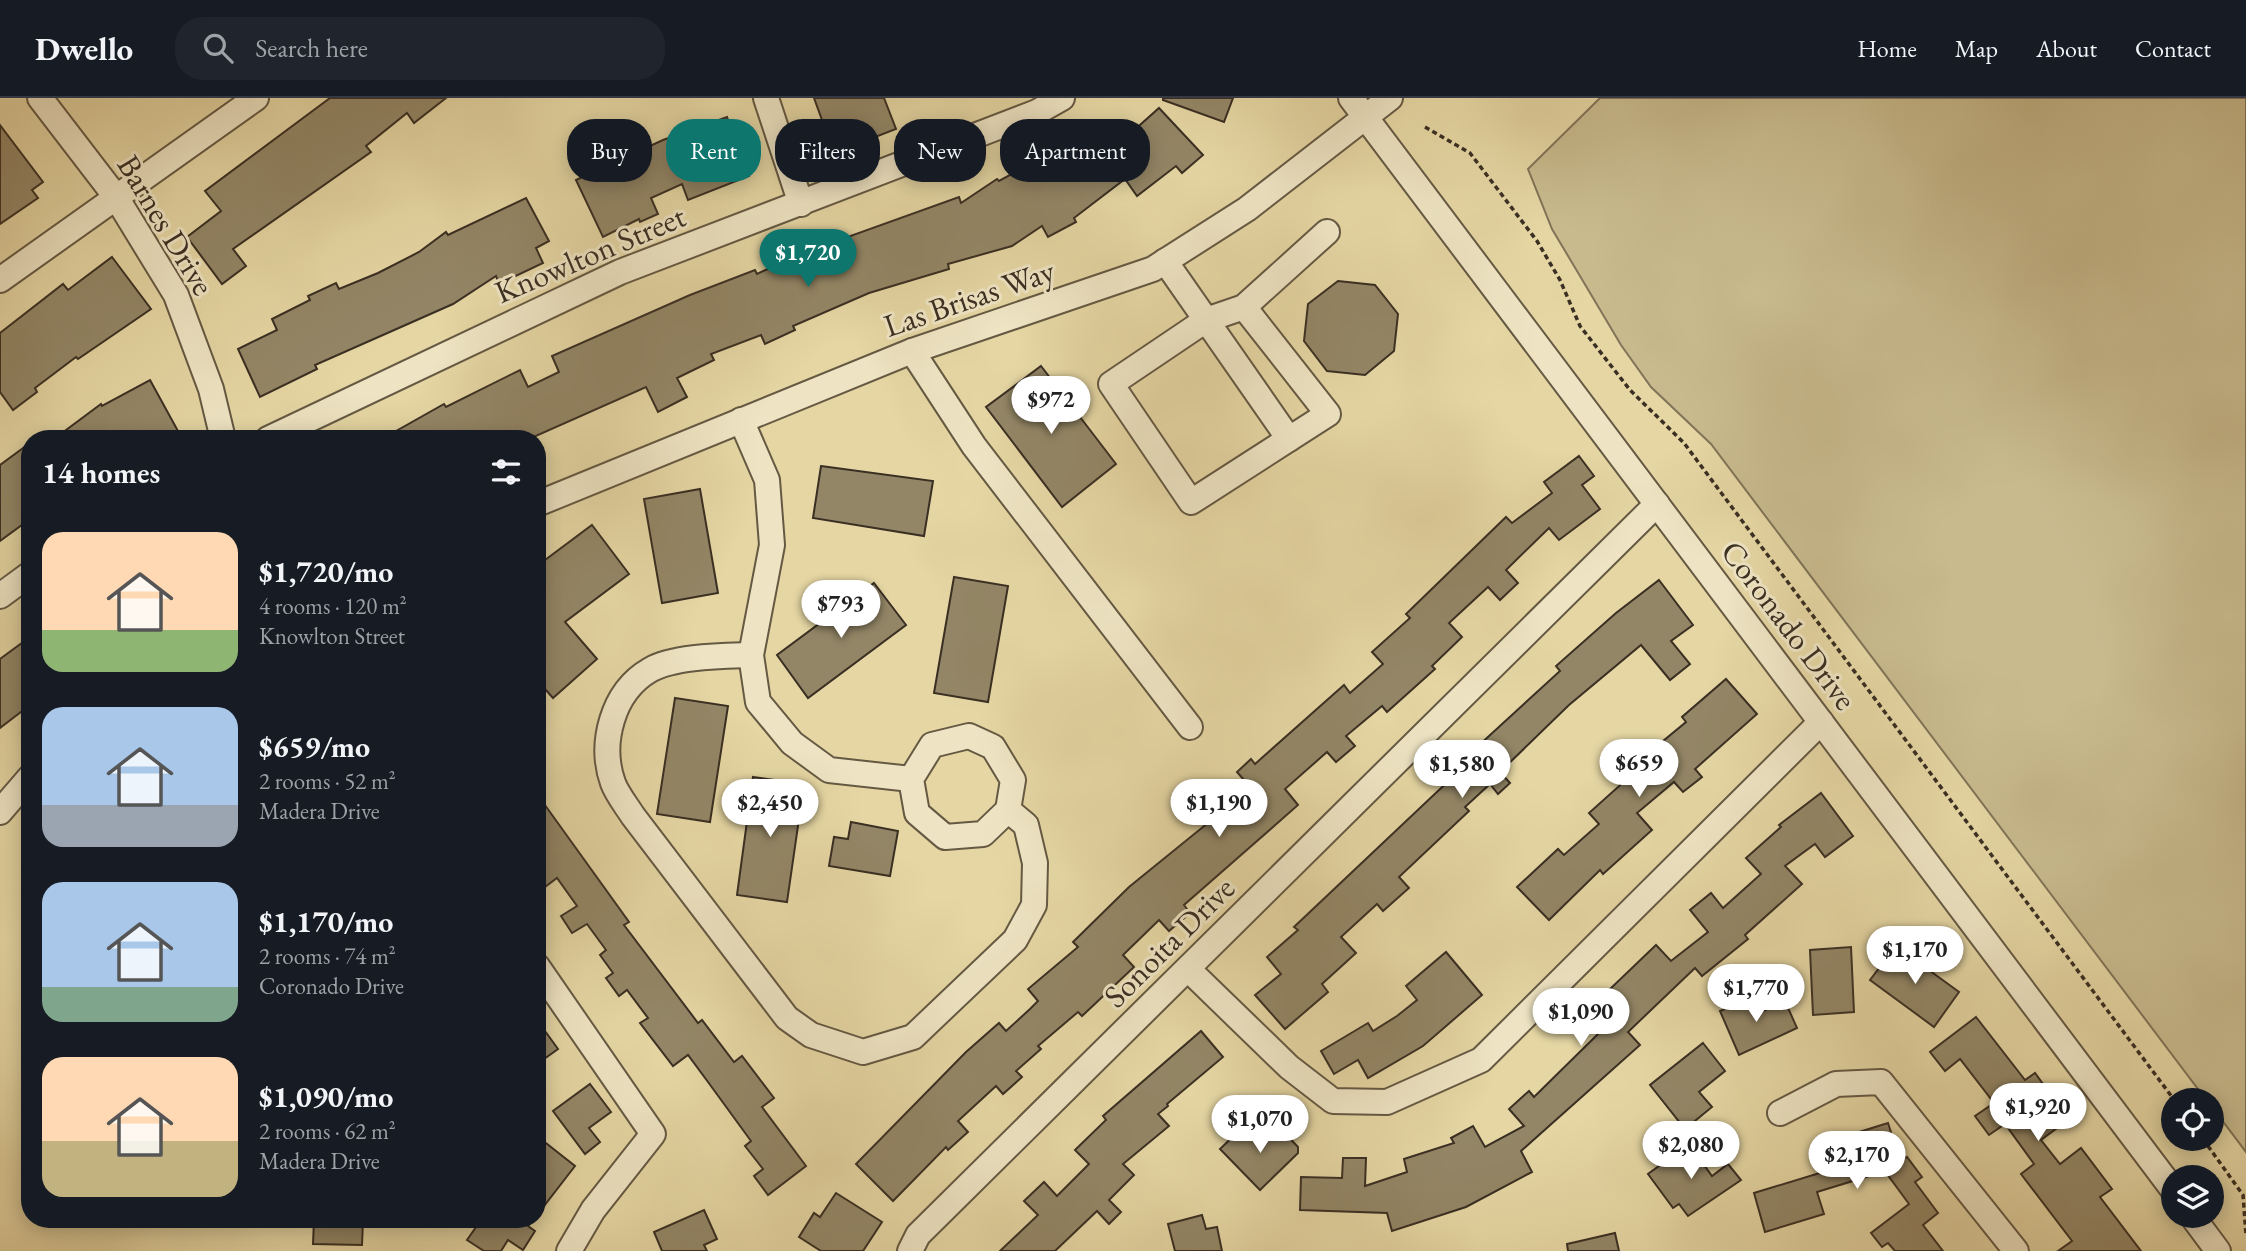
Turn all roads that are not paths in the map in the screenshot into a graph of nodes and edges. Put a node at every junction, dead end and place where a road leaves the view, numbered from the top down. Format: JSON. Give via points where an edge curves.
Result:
{"nodes":[{"id":1,"x":40,"y":98,"type":"edge"},
{"id":2,"x":256,"y":98,"type":"edge"},
{"id":3,"x":766,"y":98,"type":"edge"},
{"id":4,"x":1062,"y":98,"type":"edge"},
{"id":5,"x":1390,"y":98,"type":"edge"},
{"id":6,"x":1358,"y":107,"type":"edge"},
{"id":7,"x":116,"y":197,"type":"junction"},
{"id":8,"x":801,"y":204,"type":"junction"},
{"id":9,"x":1327,"y":232,"type":"dead end"},
{"id":10,"x":1165,"y":261,"type":"junction"},
{"id":11,"x":0,"y":280,"type":"edge"},
{"id":12,"x":1244,"y":307,"type":"junction"},
{"id":13,"x":1206,"y":320,"type":"junction"},
{"id":14,"x":912,"y":351,"type":"junction"},
{"id":15,"x":741,"y":420,"type":"junction"},
{"id":16,"x":221,"y":430,"type":"edge"},
{"id":17,"x":287,"y":430,"type":"edge"},
{"id":18,"x":1289,"y":439,"type":"junction"},
{"id":19,"x":546,"y":500,"type":"edge"},
{"id":20,"x":1657,"y":504,"type":"junction"},
{"id":21,"x":21,"y":581,"type":"edge"},
{"id":22,"x":0,"y":596,"type":"edge"},
{"id":23,"x":751,"y":655,"type":"junction"},
{"id":24,"x":1821,"y":722,"type":"junction"},
{"id":25,"x":1190,"y":727,"type":"dead end"},
{"id":26,"x":911,"y":779,"type":"junction"},
{"id":27,"x":21,"y":788,"type":"edge"},
{"id":28,"x":1008,"y":810,"type":"junction"},
{"id":29,"x":0,"y":812,"type":"edge"},
{"id":30,"x":1189,"y":970,"type":"junction"},
{"id":31,"x":546,"y":979,"type":"edge"},
{"id":32,"x":1780,"y":1113,"type":"dead end"},
{"id":33,"x":2161,"y":1174,"type":"edge"},
{"id":34,"x":2201,"y":1228,"type":"edge"},
{"id":35,"x":569,"y":1251,"type":"edge"},
{"id":36,"x":910,"y":1251,"type":"edge"},
{"id":37,"x":2016,"y":1251,"type":"edge"},
{"id":38,"x":2218,"y":1251,"type":"edge"}],
"edges":[{"from":1,"to":7,"type":"street","name":"Barnes Drive"},
{"from":2,"to":7,"type":"street"},
{"from":3,"to":8,"type":"street"},
{"from":4,"to":8,"type":"street","name":"Knowlton Street","via":[[1037,112]]},
{"from":5,"to":6,"type":"street","name":"Las Brisas Way"},
{"from":6,"to":10,"type":"street","name":"Las Brisas Way","via":[[1247,209]]},
{"from":6,"to":20,"type":"street","name":"Coronado Drive"},
{"from":7,"to":11,"type":"street"},
{"from":7,"to":16,"type":"street","name":"Barnes Drive","via":[[176,295],[211,389]]},
{"from":8,"to":17,"type":"street","name":"Knowlton Street","via":[[620,272]]},
{"from":9,"to":12,"type":"street"},
{"from":10,"to":13,"type":"street"},
{"from":10,"to":14,"type":"street","name":"Las Brisas Way","via":[[1153,269]]},
{"from":12,"to":13,"type":"street"},
{"from":12,"to":18,"type":"street","via":[[1328,414]]},
{"from":13,"to":18,"type":"street"},
{"from":13,"to":18,"type":"street","via":[[1111,384],[1191,502]]},
{"from":14,"to":15,"type":"street","name":"Las Brisas Way"},
{"from":14,"to":25,"type":"street","via":[[974,446]]},
{"from":15,"to":19,"type":"street","name":"Las Brisas Way"},
{"from":15,"to":23,"type":"street","via":[[766,480],[772,545]]},
{"from":20,"to":24,"type":"street","name":"Coronado Drive"},
{"from":20,"to":30,"type":"street","name":"Sonoita Drive"},
{"from":21,"to":22,"type":"street"},
{"from":23,"to":26,"type":"street","via":[[758,702],[792,743],[829,770]]},
{"from":23,"to":28,"type":"street","via":[[701,657],[650,670],[617,702],[606,743],[613,783],[633,816],[787,1018],[811,1035],[863,1052],[913,1037],[1015,940],[1034,905],[1035,863],[1026,825]]},
{"from":24,"to":30,"type":"street","via":[[1481,1060],[1387,1102],[1333,1101],[1289,1067]]},
{"from":24,"to":33,"type":"street","name":"Coronado Drive"},
{"from":26,"to":28,"type":"street","via":[[917,813],[945,836],[983,834]]},
{"from":26,"to":28,"type":"street","via":[[932,745],[969,736],[993,747],[1013,780]]},
{"from":27,"to":29,"type":"street"},
{"from":30,"to":36,"type":"street","name":"Sonoita Drive","via":[[918,1235]]},
{"from":31,"to":35,"type":"street","via":[[653,1134],[593,1210]]},
{"from":32,"to":37,"type":"street","via":[[1836,1084],[1881,1082]]},
{"from":34,"to":38,"type":"street"}]}
